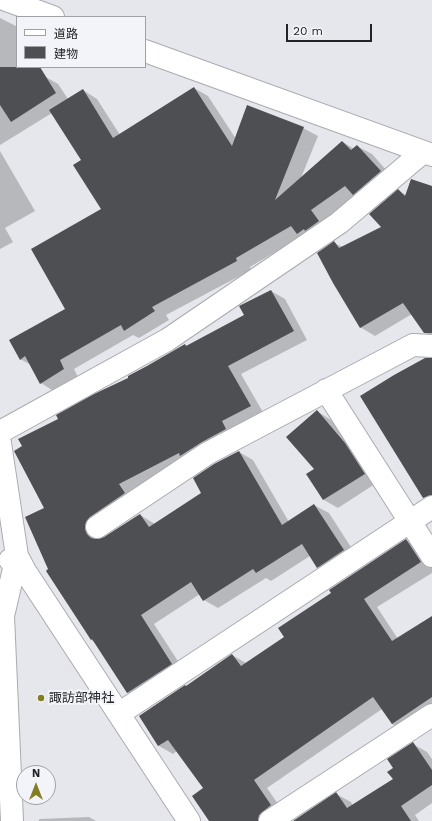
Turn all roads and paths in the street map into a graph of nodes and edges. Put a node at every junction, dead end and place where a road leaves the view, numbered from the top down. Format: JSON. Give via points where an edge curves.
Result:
{"nodes":[{"id":1,"x":6,"y":0,"type":"edge"},
{"id":2,"x":50,"y":16,"type":"edge"},
{"id":3,"x":146,"y":51,"type":"edge"},
{"id":4,"x":427,"y":153,"type":"edge"},
{"id":5,"x":432,"y":346,"type":"edge"},
{"id":6,"x":326,"y":390,"type":"junction"},
{"id":7,"x":0,"y":432,"type":"edge"},
{"id":8,"x":0,"y":443,"type":"edge"},
{"id":9,"x":432,"y":507,"type":"edge"},
{"id":10,"x":410,"y":521,"type":"junction"},
{"id":11,"x":97,"y":527,"type":"dead end"},
{"id":12,"x":432,"y":556,"type":"edge"},
{"id":13,"x":8,"y":560,"type":"edge"},
{"id":14,"x":120,"y":714,"type":"junction"},
{"id":15,"x":432,"y":715,"type":"edge"},
{"id":16,"x":12,"y":821,"type":"edge"},
{"id":17,"x":189,"y":821,"type":"edge"},
{"id":18,"x":270,"y":821,"type":"edge"}],
"edges":[{"from":1,"to":2,"type":"street"},
{"from":3,"to":4,"type":"street"},
{"from":4,"to":7,"type":"street","via":[[339,223],[167,340]]},
{"from":5,"to":6,"type":"street","via":[[413,345]]},
{"from":6,"to":10,"type":"street"},
{"from":6,"to":11,"type":"street","via":[[208,453]]},
{"from":8,"to":13,"type":"street"},
{"from":9,"to":10,"type":"street"},
{"from":10,"to":12,"type":"street"},
{"from":10,"to":14,"type":"street"},
{"from":13,"to":14,"type":"street","via":[[26,571]]},
{"from":13,"to":16,"type":"street","via":[[3,616]]},
{"from":14,"to":17,"type":"street"},
{"from":15,"to":18,"type":"street"}]}
